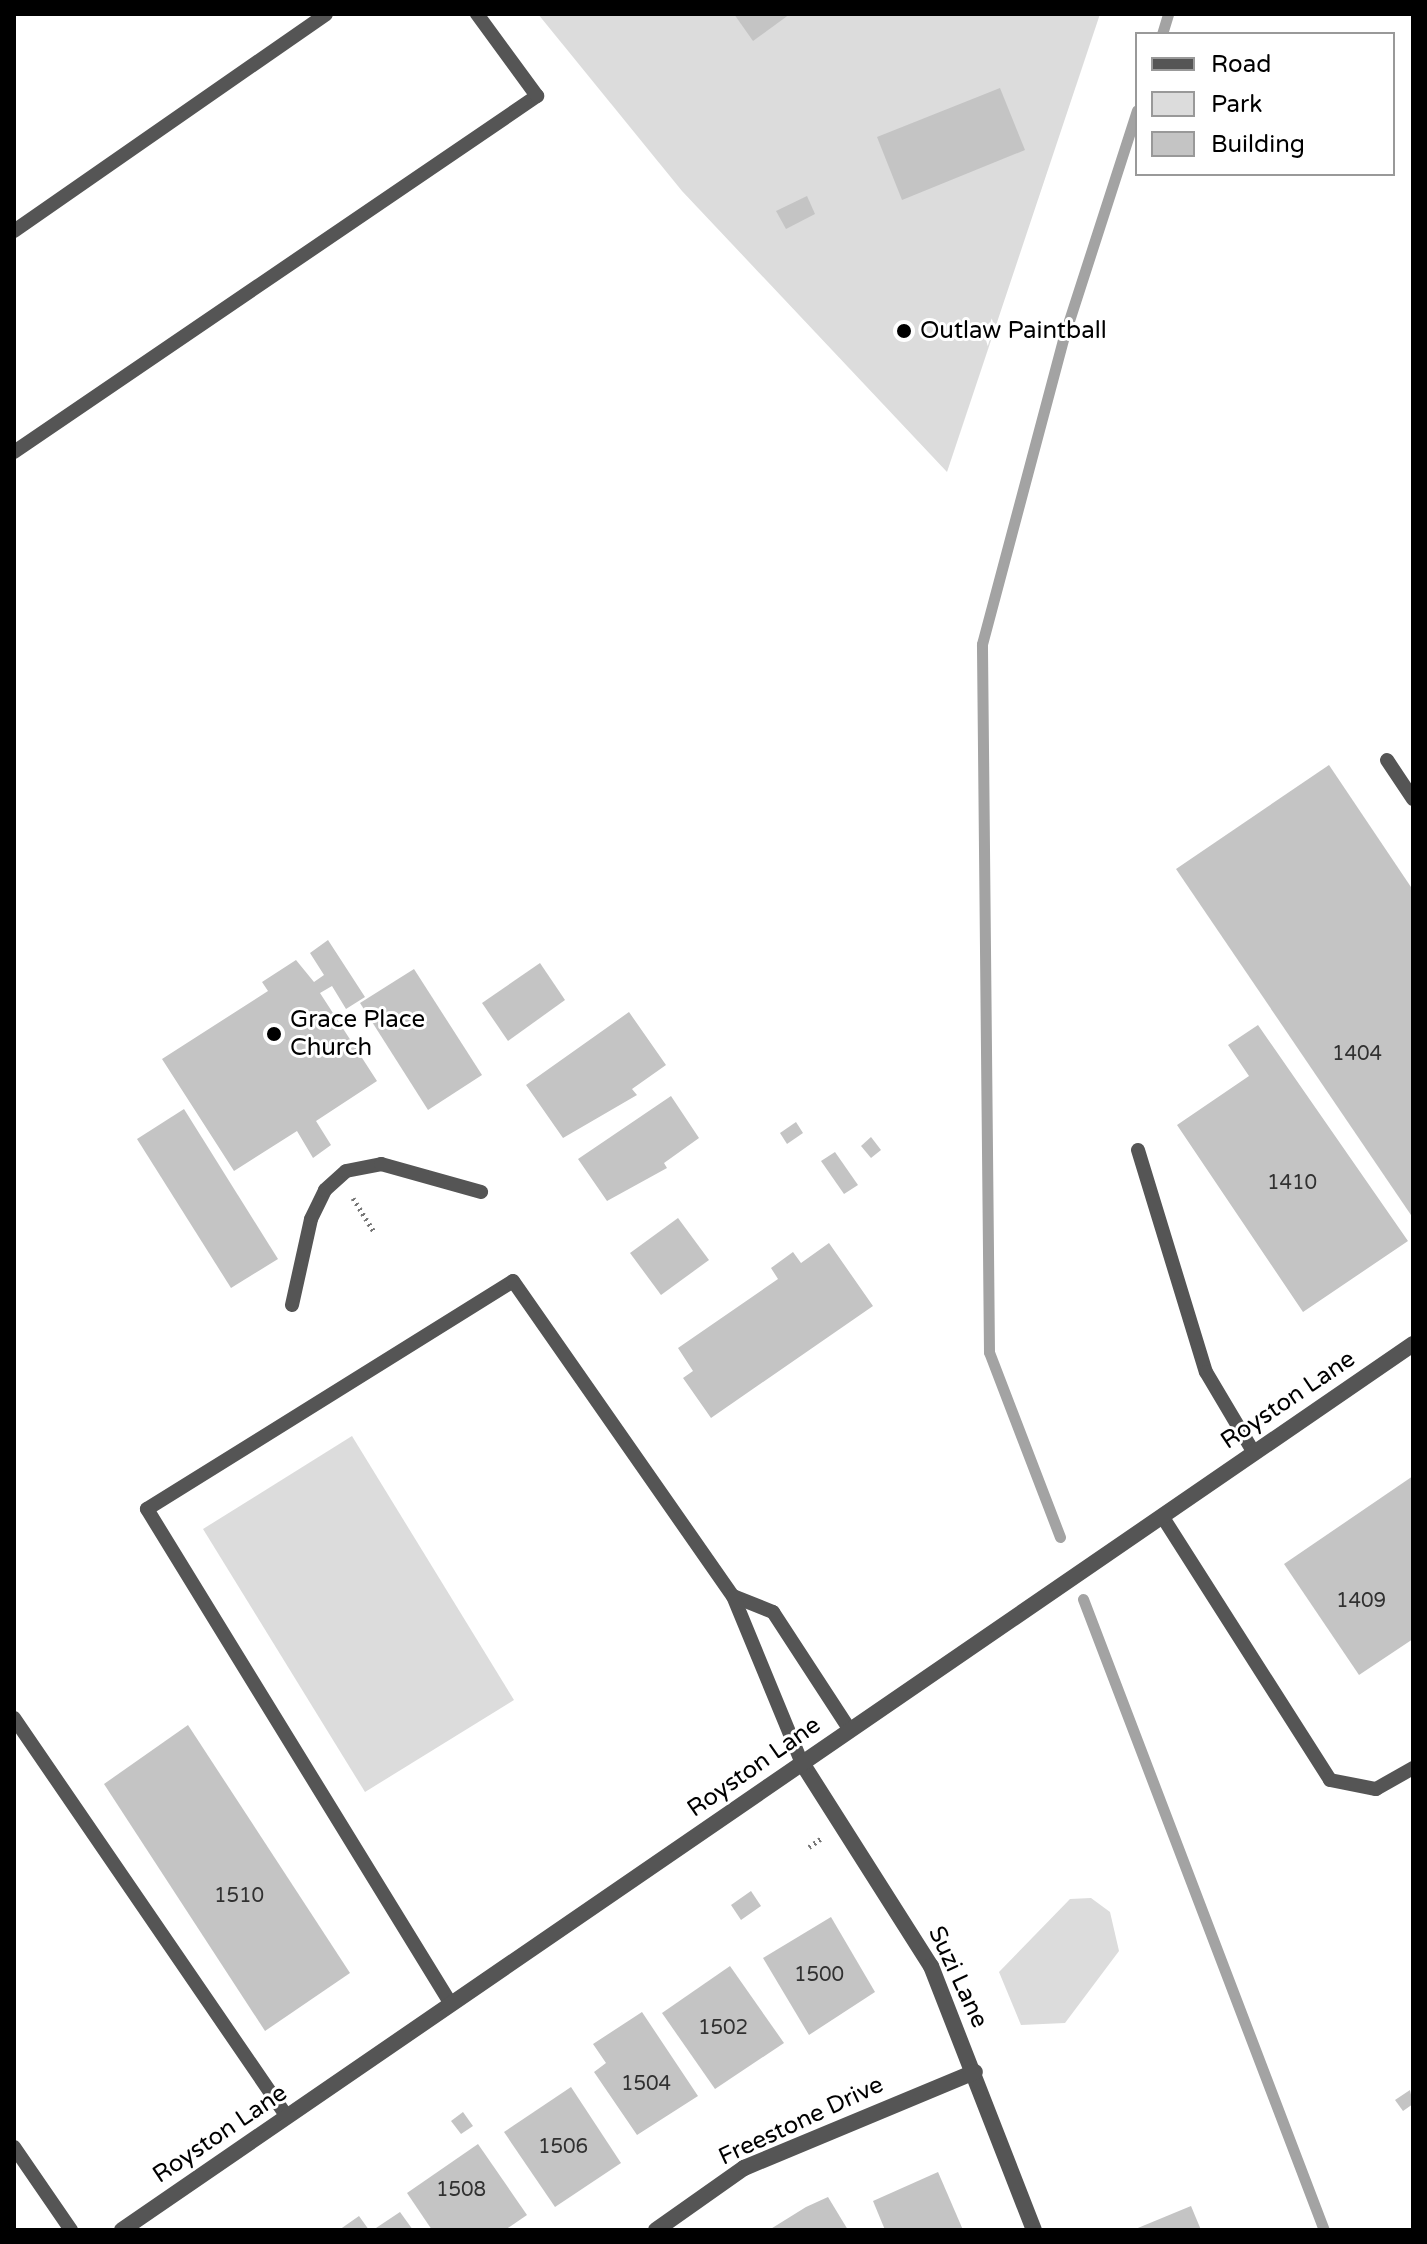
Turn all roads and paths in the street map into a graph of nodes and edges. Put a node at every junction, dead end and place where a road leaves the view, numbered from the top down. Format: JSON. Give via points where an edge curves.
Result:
{"nodes":[{"id":1,"x":326,"y":14,"type":"edge"},
{"id":2,"x":477,"y":14,"type":"edge"},
{"id":3,"x":14,"y":231,"type":"edge"},
{"id":4,"x":14,"y":452,"type":"edge"},
{"id":5,"x":1387,"y":760,"type":"dead end"},
{"id":6,"x":1413,"y":799,"type":"edge"},
{"id":7,"x":1138,"y":1150,"type":"dead end"},
{"id":8,"x":481,"y":1192,"type":"dead end"},
{"id":9,"x":351,"y":1195,"type":"dead end"},
{"id":10,"x":374,"y":1231,"type":"dead end"},
{"id":11,"x":292,"y":1305,"type":"dead end"},
{"id":12,"x":1413,"y":1344,"type":"edge"},
{"id":13,"x":1254,"y":1453,"type":"junction"},
{"id":14,"x":1162,"y":1516,"type":"junction"},
{"id":15,"x":733,"y":1596,"type":"junction"},
{"id":16,"x":14,"y":1718,"type":"edge"},
{"id":17,"x":850,"y":1730,"type":"junction"},
{"id":18,"x":802,"y":1763,"type":"junction"},
{"id":19,"x":1413,"y":1768,"type":"edge"},
{"id":20,"x":816,"y":1842,"type":"dead end"},
{"id":21,"x":809,"y":1847,"type":"dead end"},
{"id":22,"x":451,"y":2004,"type":"junction"},
{"id":23,"x":975,"y":2072,"type":"junction"},
{"id":24,"x":287,"y":2117,"type":"junction"},
{"id":25,"x":14,"y":2147,"type":"edge"},
{"id":26,"x":71,"y":2230,"type":"edge"},
{"id":27,"x":122,"y":2230,"type":"edge"},
{"id":28,"x":656,"y":2230,"type":"edge"},
{"id":29,"x":1034,"y":2230,"type":"edge"}],
"edges":[{"from":1,"to":3,"type":"lane"},
{"from":2,"to":4,"type":"lane","via":[[537,96]]},
{"from":5,"to":6,"type":"lane"},
{"from":7,"to":13,"type":"lane","via":[[1206,1372]]},
{"from":8,"to":11,"type":"lane","via":[[381,1164],[346,1171],[325,1190],[311,1219]]},
{"from":9,"to":10,"type":"path"},
{"from":12,"to":13,"type":"street","name":"Royston Lane"},
{"from":13,"to":14,"type":"street","name":"Royston Lane"},
{"from":14,"to":17,"type":"street","name":"Royston Lane"},
{"from":14,"to":19,"type":"lane","via":[[1330,1780],[1376,1789]]},
{"from":15,"to":17,"type":"lane","via":[[773,1612]]},
{"from":15,"to":18,"type":"lane"},
{"from":15,"to":22,"type":"lane","via":[[513,1281],[147,1509]]},
{"from":16,"to":24,"type":"lane"},
{"from":17,"to":18,"type":"street","name":"Royston Lane"},
{"from":18,"to":22,"type":"street","name":"Royston Lane"},
{"from":18,"to":23,"type":"street","name":"Suzi Lane","via":[[931,1966]]},
{"from":20,"to":21,"type":"path"},
{"from":22,"to":24,"type":"street","name":"Royston Lane"},
{"from":23,"to":28,"type":"street","name":"Freestone Drive","via":[[744,2168]]},
{"from":23,"to":29,"type":"street","name":"Suzi Lane"},
{"from":24,"to":27,"type":"street","name":"Royston Lane"},
{"from":25,"to":26,"type":"lane"}]}
